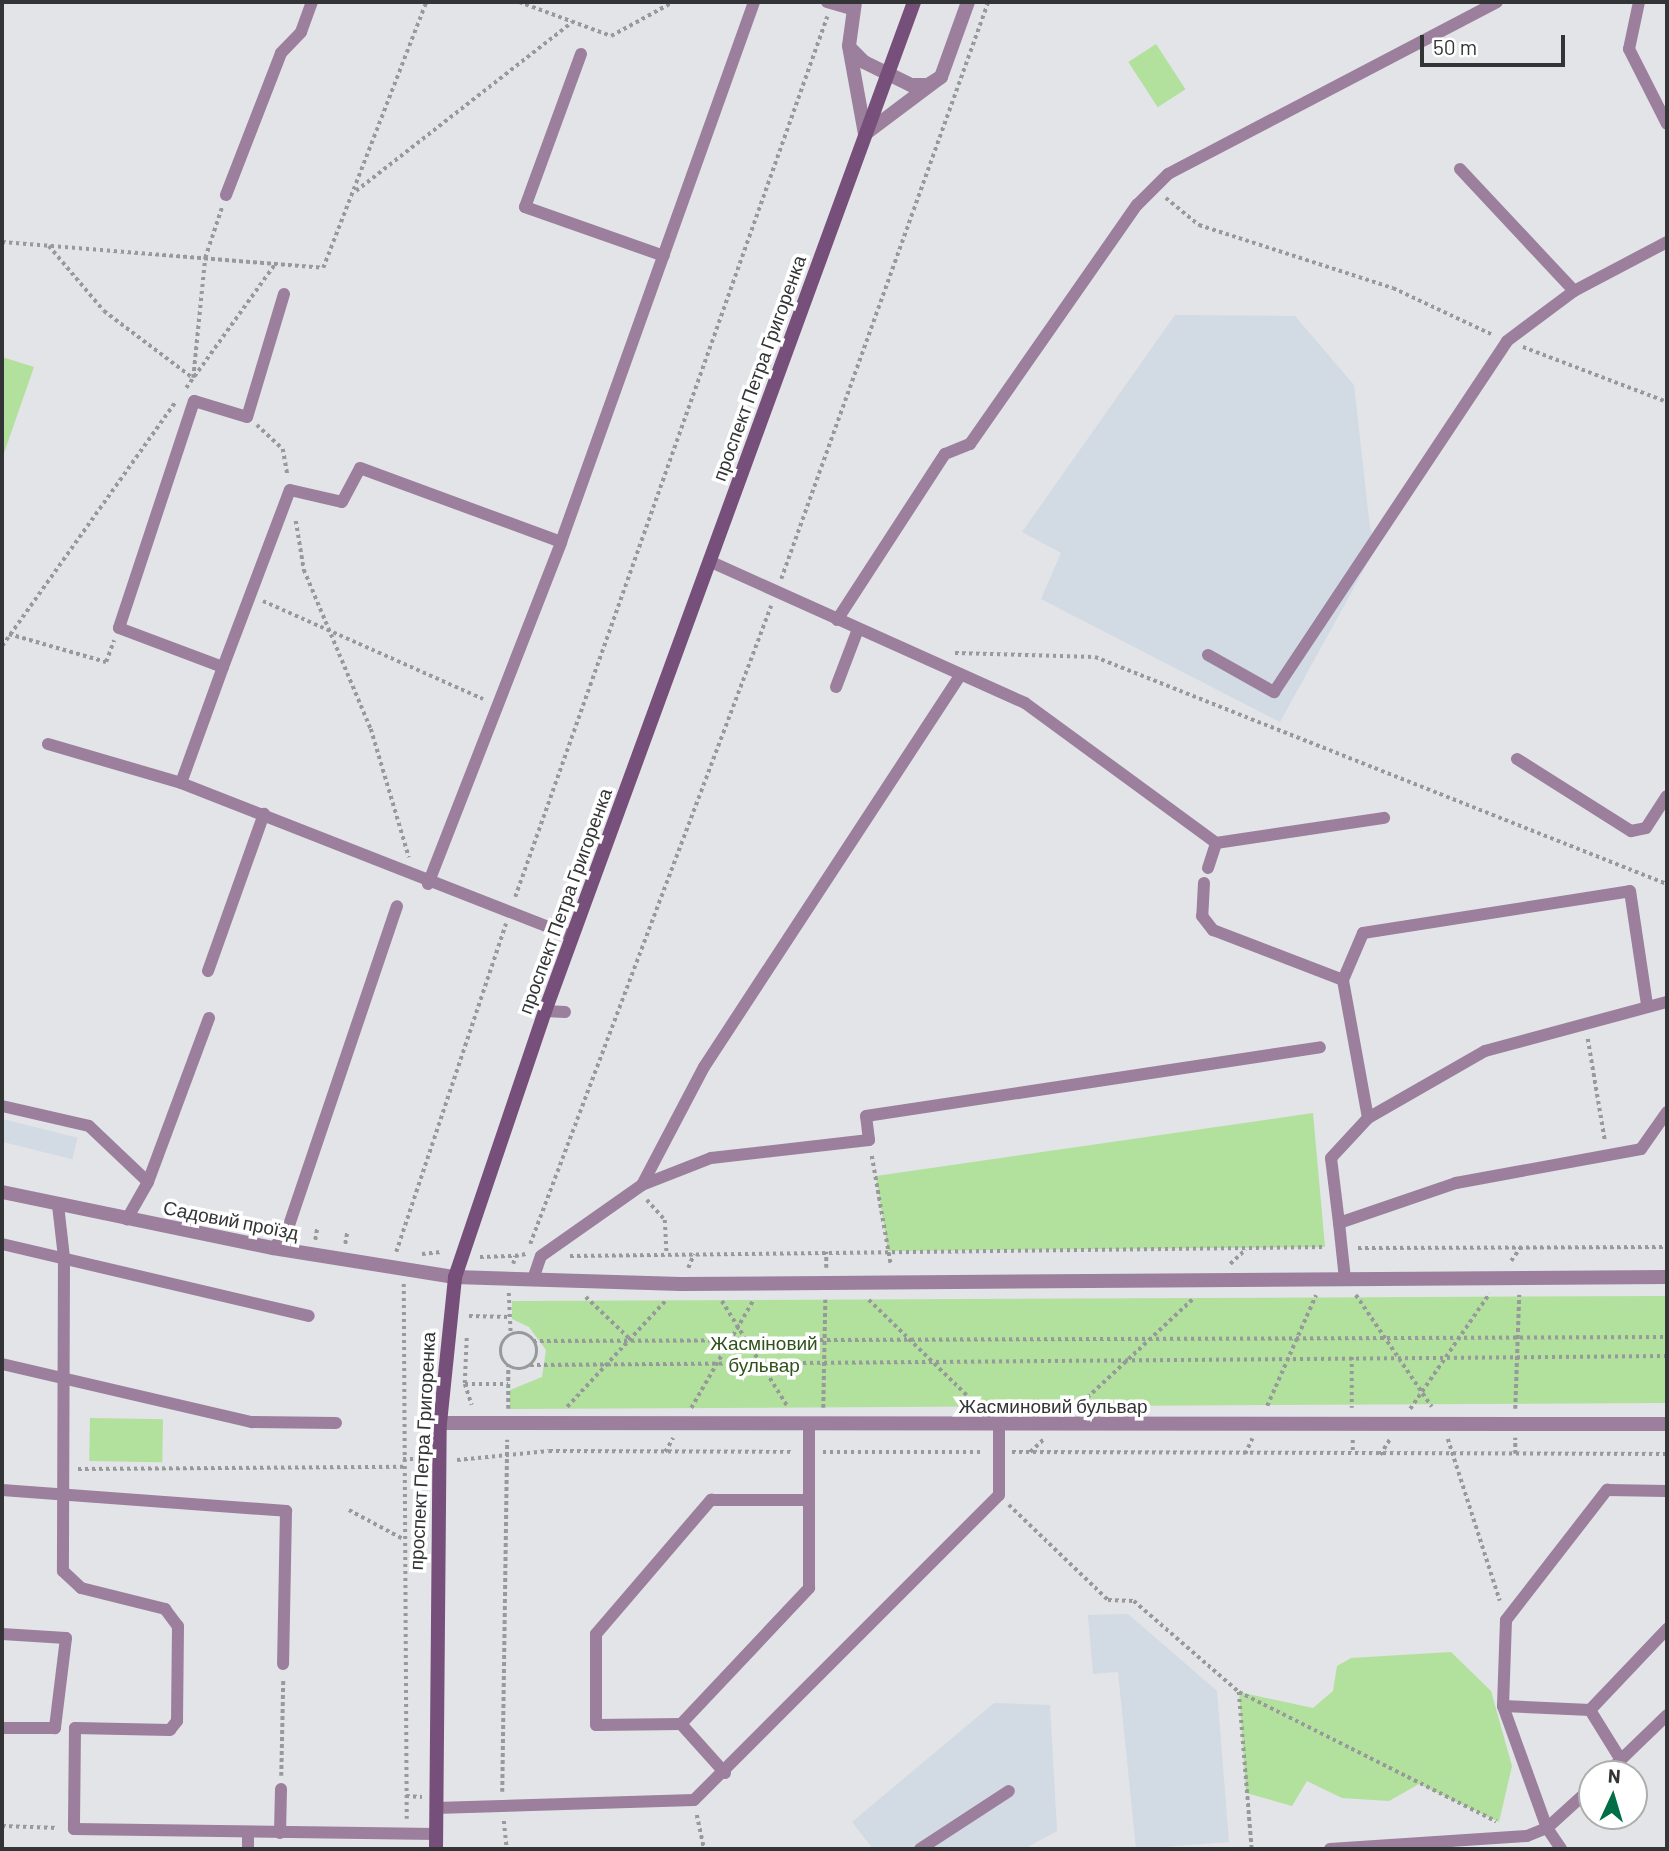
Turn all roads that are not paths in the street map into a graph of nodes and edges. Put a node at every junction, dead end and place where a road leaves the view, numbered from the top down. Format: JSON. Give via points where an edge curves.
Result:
{"nodes":[{"id":1,"x":312,"y":2,"type":"edge"},
{"id":2,"x":754,"y":2,"type":"edge"},
{"id":3,"x":914,"y":2,"type":"edge"},
{"id":4,"x":968,"y":2,"type":"edge"},
{"id":5,"x":1497,"y":2,"type":"edge"},
{"id":6,"x":1639,"y":2,"type":"edge"},
{"id":7,"x":829,"y":3,"type":"edge"},
{"id":8,"x":853,"y":6,"type":"edge"},
{"id":9,"x":849,"y":46,"type":"junction"},
{"id":10,"x":581,"y":54,"type":"dead end"},
{"id":11,"x":887,"y":74,"type":"junction"},
{"id":12,"x":941,"y":77,"type":"junction"},
{"id":13,"x":1667,"y":124,"type":"edge"},
{"id":14,"x":865,"y":134,"type":"junction"},
{"id":15,"x":1460,"y":169,"type":"dead end"},
{"id":16,"x":226,"y":195,"type":"road end"},
{"id":17,"x":1667,"y":242,"type":"edge"},
{"id":18,"x":664,"y":256,"type":"junction"},
{"id":19,"x":1574,"y":291,"type":"junction"},
{"id":20,"x":284,"y":294,"type":"dead end"},
{"id":21,"x":561,"y":542,"type":"junction"},
{"id":22,"x":709,"y":561,"type":"junction"},
{"id":23,"x":838,"y":620,"type":"junction"},
{"id":24,"x":858,"y":629,"type":"junction"},
{"id":25,"x":1208,"y":655,"type":"dead end"},
{"id":26,"x":223,"y":667,"type":"junction"},
{"id":27,"x":961,"y":675,"type":"junction"},
{"id":28,"x":836,"y":687,"type":"dead end"},
{"id":29,"x":48,"y":744,"type":"dead end"},
{"id":30,"x":1517,"y":759,"type":"dead end"},
{"id":31,"x":181,"y":783,"type":"junction"},
{"id":32,"x":1667,"y":796,"type":"edge"},
{"id":33,"x":264,"y":814,"type":"junction"},
{"id":34,"x":1384,"y":818,"type":"dead end"},
{"id":35,"x":1216,"y":844,"type":"junction"},
{"id":36,"x":1208,"y":868,"type":"dead end"},
{"id":37,"x":1204,"y":883,"type":"dead end"},
{"id":38,"x":428,"y":884,"type":"junction"},
{"id":39,"x":397,"y":906,"type":"dead end"},
{"id":40,"x":572,"y":936,"type":"junction"},
{"id":41,"x":208,"y":971,"type":"dead end"},
{"id":42,"x":1343,"y":979,"type":"junction"},
{"id":43,"x":1667,"y":1002,"type":"edge"},
{"id":44,"x":1647,"y":1005,"type":"junction"},
{"id":45,"x":545,"y":1011,"type":"junction"},
{"id":46,"x":565,"y":1012,"type":"dead end"},
{"id":47,"x":209,"y":1018,"type":"dead end"},
{"id":48,"x":1320,"y":1048,"type":"dead end"},
{"id":49,"x":2,"y":1106,"type":"edge"},
{"id":50,"x":1667,"y":1112,"type":"edge"},
{"id":51,"x":1368,"y":1118,"type":"junction"},
{"id":52,"x":148,"y":1182,"type":"junction"},
{"id":53,"x":639,"y":1187,"type":"junction"},
{"id":54,"x":2,"y":1192,"type":"edge"},
{"id":55,"x":58,"y":1205,"type":"junction"},
{"id":56,"x":127,"y":1219,"type":"junction"},
{"id":57,"x":1339,"y":1223,"type":"junction"},
{"id":58,"x":2,"y":1244,"type":"edge"},
{"id":59,"x":274,"y":1248,"type":"junction"},
{"id":60,"x":64,"y":1258,"type":"junction"},
{"id":61,"x":455,"y":1277,"type":"junction"},
{"id":62,"x":1667,"y":1277,"type":"edge"},
{"id":63,"x":533,"y":1279,"type":"junction"},
{"id":64,"x":1345,"y":1279,"type":"junction"},
{"id":65,"x":309,"y":1316,"type":"dead end"},
{"id":66,"x":2,"y":1364,"type":"edge"},
{"id":67,"x":62,"y":1378,"type":"junction"},
{"id":68,"x":336,"y":1423,"type":"dead end"},
{"id":69,"x":440,"y":1423,"type":"junction"},
{"id":70,"x":1667,"y":1424,"type":"edge"},
{"id":71,"x":999,"y":1425,"type":"junction"},
{"id":72,"x":811,"y":1426,"type":"junction"},
{"id":73,"x":2,"y":1490,"type":"edge"},
{"id":74,"x":62,"y":1490,"type":"junction"},
{"id":75,"x":1667,"y":1491,"type":"edge"},
{"id":76,"x":809,"y":1500,"type":"junction"},
{"id":77,"x":1667,"y":1629,"type":"edge"},
{"id":78,"x":2,"y":1634,"type":"edge"},
{"id":79,"x":283,"y":1664,"type":"road end"},
{"id":80,"x":1503,"y":1706,"type":"junction"},
{"id":81,"x":1590,"y":1710,"type":"junction"},
{"id":82,"x":1667,"y":1715,"type":"edge"},
{"id":83,"x":681,"y":1724,"type":"junction"},
{"id":84,"x":2,"y":1728,"type":"edge"},
{"id":85,"x":1621,"y":1760,"type":"joint"},
{"id":86,"x":725,"y":1773,"type":"junction"},
{"id":87,"x":281,"y":1789,"type":"road end"},
{"id":88,"x":1009,"y":1791,"type":"dead end"},
{"id":89,"x":1578,"y":1800,"type":"edge"},
{"id":90,"x":436,"y":1808,"type":"junction"},
{"id":91,"x":1547,"y":1828,"type":"junction"},
{"id":92,"x":248,"y":1833,"type":"junction"},
{"id":93,"x":280,"y":1833,"type":"junction"},
{"id":94,"x":436,"y":1842,"type":"edge"},
{"id":95,"x":248,"y":1849,"type":"edge"},
{"id":96,"x":920,"y":1849,"type":"edge"},
{"id":97,"x":1330,"y":1849,"type":"edge"},
{"id":98,"x":1561,"y":1849,"type":"edge"}],
"edges":[{"from":1,"to":16,"type":"lane","via":[[301,32],[281,53]]},
{"from":2,"to":18,"type":"lane"},
{"from":3,"to":11,"type":"main road","name":"проспект Петра Григоренка"},
{"from":4,"to":12,"type":"street"},
{"from":5,"to":23,"type":"lane","via":[[1187,164],[1154,188],[970,444],[946,454]]},
{"from":6,"to":13,"type":"lane","via":[[1629,49]]},
{"from":7,"to":8,"type":"lane"},
{"from":8,"to":9,"type":"street"},
{"from":9,"to":11,"type":"street","via":[[864,62]]},
{"from":9,"to":14,"type":"street"},
{"from":10,"to":18,"type":"lane","via":[[525,207]]},
{"from":11,"to":12,"type":"street","via":[[911,85]]},
{"from":11,"to":14,"type":"main road","name":"проспект Петра Григоренка"},
{"from":12,"to":14,"type":"street"},
{"from":14,"to":22,"type":"main road","name":"проспект Петра Григоренка"},
{"from":15,"to":19,"type":"lane"},
{"from":17,"to":19,"type":"lane"},
{"from":18,"to":21,"type":"lane"},
{"from":19,"to":25,"type":"lane","via":[[1507,341],[1274,692]]},
{"from":20,"to":26,"type":"lane","via":[[247,417],[194,401],[119,628]]},
{"from":21,"to":26,"type":"lane","via":[[360,468],[342,502],[290,490]]},
{"from":21,"to":38,"type":"lane"},
{"from":22,"to":23,"type":"lane"},
{"from":22,"to":40,"type":"main road","name":"проспект Петра Григоренка"},
{"from":23,"to":24,"type":"lane"},
{"from":24,"to":27,"type":"lane"},
{"from":24,"to":28,"type":"lane"},
{"from":26,"to":31,"type":"lane"},
{"from":27,"to":35,"type":"lane","via":[[1025,703]]},
{"from":27,"to":53,"type":"lane","via":[[705,1067]]},
{"from":29,"to":31,"type":"lane"},
{"from":30,"to":32,"type":"lane","via":[[1631,831],[1646,828]]},
{"from":31,"to":33,"type":"lane"},
{"from":33,"to":38,"type":"lane"},
{"from":33,"to":41,"type":"lane"},
{"from":34,"to":35,"type":"lane"},
{"from":35,"to":36,"type":"lane"},
{"from":37,"to":42,"type":"lane","via":[[1202,916],[1213,930]]},
{"from":38,"to":40,"type":"lane"},
{"from":39,"to":59,"type":"lane","via":[[286,1234]]},
{"from":40,"to":45,"type":"main road","name":"проспект Петра Григоренка"},
{"from":42,"to":44,"type":"lane","via":[[1363,933],[1630,891]]},
{"from":42,"to":51,"type":"lane"},
{"from":43,"to":44,"type":"lane"},
{"from":44,"to":51,"type":"lane","via":[[1485,1051]]},
{"from":45,"to":46,"type":"lane"},
{"from":45,"to":61,"type":"main road","name":"проспект Петра Григоренка"},
{"from":47,"to":52,"type":"lane"},
{"from":48,"to":53,"type":"lane","via":[[866,1116],[869,1140],[710,1158]]},
{"from":49,"to":52,"type":"lane","via":[[89,1126]]},
{"from":50,"to":57,"type":"lane","via":[[1641,1149],[1456,1183]]},
{"from":51,"to":57,"type":"lane","via":[[1331,1158]]},
{"from":52,"to":56,"type":"lane"},
{"from":53,"to":63,"type":"lane","via":[[541,1256]]},
{"from":54,"to":55,"type":"street","name":"Садовий проїзд"},
{"from":55,"to":56,"type":"street","name":"Садовий проїзд"},
{"from":55,"to":60,"type":"lane"},
{"from":56,"to":59,"type":"street","name":"Садовий проїзд"},
{"from":57,"to":64,"type":"lane"},
{"from":58,"to":60,"type":"lane"},
{"from":59,"to":61,"type":"street","name":"Садовий проїзд"},
{"from":60,"to":65,"type":"lane"},
{"from":60,"to":67,"type":"lane"},
{"from":61,"to":63,"type":"street"},
{"from":61,"to":69,"type":"main road","name":"проспект Петра Григоренка"},
{"from":62,"to":64,"type":"street"},
{"from":63,"to":64,"type":"street","via":[[763,1284]]},
{"from":66,"to":67,"type":"lane"},
{"from":67,"to":68,"type":"lane","via":[[252,1422]]},
{"from":67,"to":74,"type":"lane"},
{"from":69,"to":72,"type":"street","name":"Жасминовий бульвар"},
{"from":69,"to":90,"type":"main road","name":"проспект Петра Григоренка"},
{"from":70,"to":71,"type":"street","name":"Жасминовий бульвар"},
{"from":71,"to":72,"type":"street","name":"Жасминовий бульвар"},
{"from":71,"to":86,"type":"lane","via":[[999,1495]]},
{"from":72,"to":76,"type":"lane","via":[[815,1452]]},
{"from":73,"to":74,"type":"lane"},
{"from":74,"to":79,"type":"lane","via":[[286,1511]]},
{"from":74,"to":92,"type":"lane","via":[[63,1571],[80,1588],[165,1609],[178,1626],[177,1721],[170,1730],[75,1728],[74,1829]]},
{"from":75,"to":80,"type":"lane","via":[[1607,1490],[1506,1620]]},
{"from":76,"to":83,"type":"lane","via":[[809,1588]]},
{"from":76,"to":83,"type":"lane","via":[[711,1500],[596,1634],[596,1725]]},
{"from":77,"to":81,"type":"lane"},
{"from":78,"to":84,"type":"lane","via":[[66,1638],[55,1728]]},
{"from":80,"to":81,"type":"lane"},
{"from":80,"to":91,"type":"lane"},
{"from":81,"to":85,"type":"lane"},
{"from":82,"to":85,"type":"lane"},
{"from":83,"to":86,"type":"lane"},
{"from":86,"to":90,"type":"lane","via":[[694,1800]]},
{"from":87,"to":93,"type":"lane"},
{"from":88,"to":96,"type":"lane"},
{"from":89,"to":91,"type":"lane"},
{"from":90,"to":94,"type":"main road","name":"проспект Петра Григоренка"},
{"from":91,"to":97,"type":"lane","via":[[1527,1836]]},
{"from":91,"to":98,"type":"lane"},
{"from":92,"to":93,"type":"lane"},
{"from":92,"to":95,"type":"lane"},
{"from":93,"to":94,"type":"lane","via":[[407,1834]]}]}
